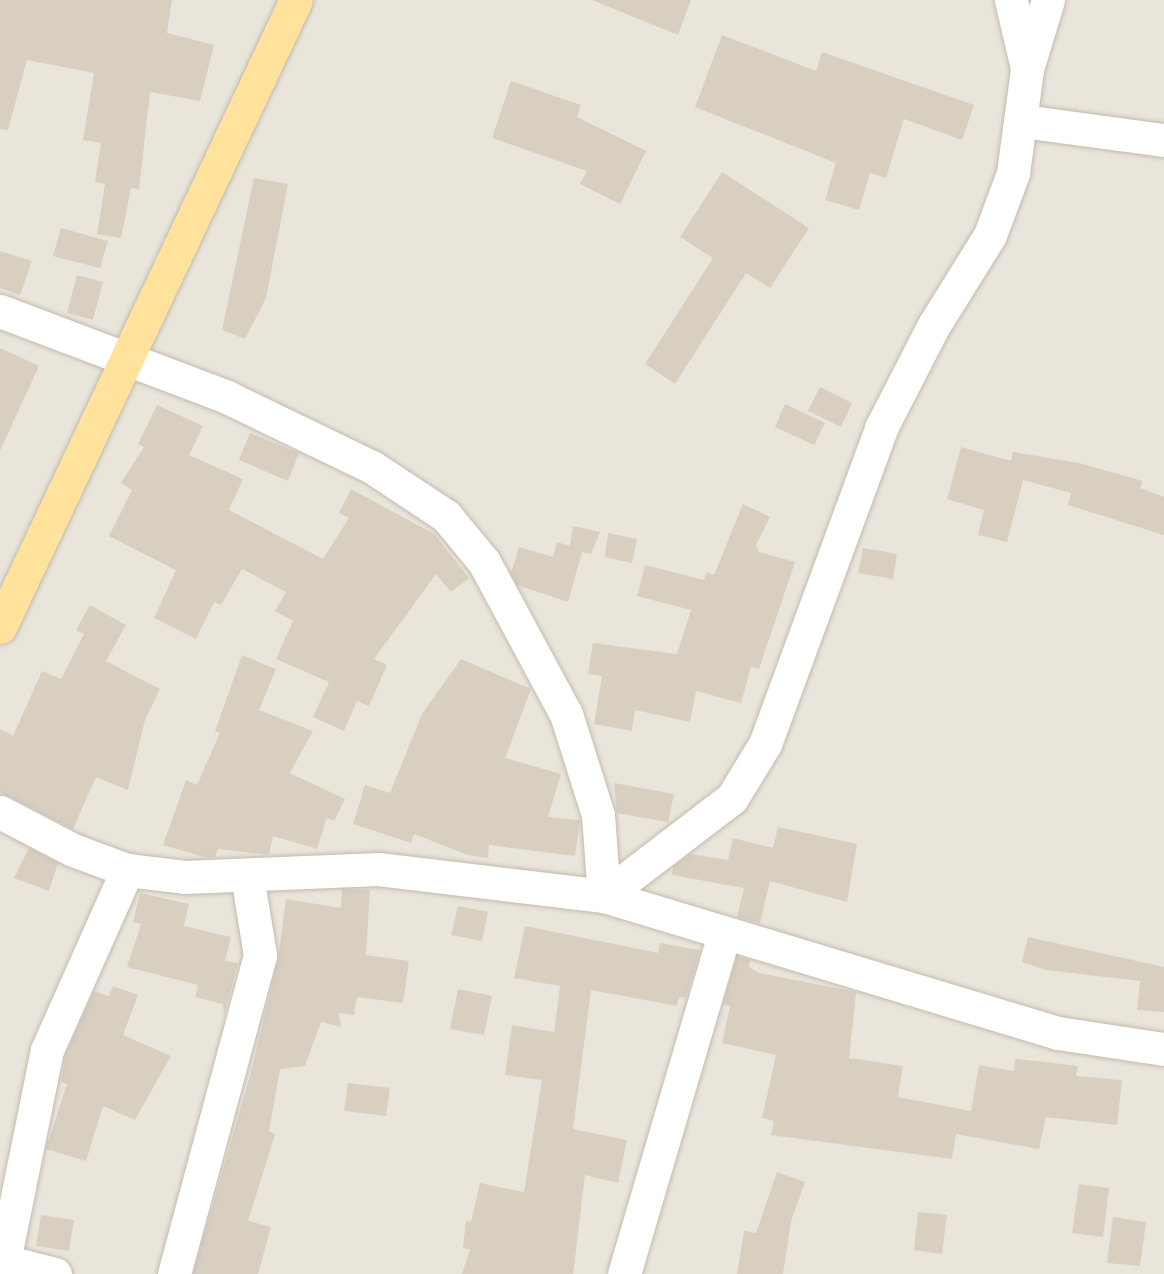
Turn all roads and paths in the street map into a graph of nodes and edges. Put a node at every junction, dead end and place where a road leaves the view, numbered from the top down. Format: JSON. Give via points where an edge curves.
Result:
{"nodes":[{"id":1,"x":296,"y":0,"type":"edge"},
{"id":2,"x":1011,"y":0,"type":"edge"},
{"id":3,"x":1048,"y":0,"type":"edge"},
{"id":4,"x":1027,"y":69,"type":"junction"},
{"id":5,"x":1023,"y":121,"type":"junction"},
{"id":6,"x":1164,"y":140,"type":"edge"},
{"id":7,"x":0,"y":311,"type":"edge"},
{"id":8,"x":130,"y":361,"type":"junction"},
{"id":9,"x":0,"y":627,"type":"edge"},
{"id":10,"x":0,"y":812,"type":"edge"},
{"id":11,"x":127,"y":870,"type":"junction"},
{"id":12,"x":248,"y":876,"type":"junction"},
{"id":13,"x":604,"y":896,"type":"junction"},
{"id":14,"x":724,"y":934,"type":"junction"},
{"id":15,"x":1164,"y":1049,"type":"edge"},
{"id":16,"x":2,"y":1260,"type":"edge"},
{"id":17,"x":55,"y":1274,"type":"edge"},
{"id":18,"x":174,"y":1274,"type":"edge"},
{"id":19,"x":624,"y":1274,"type":"edge"}],
"edges":[{"from":1,"to":8,"type":"main road"},
{"from":2,"to":4,"type":"street"},
{"from":3,"to":4,"type":"street"},
{"from":4,"to":5,"type":"street"},
{"from":5,"to":6,"type":"street"},
{"from":5,"to":13,"type":"street","via":[[1013,173],[990,235],[934,325],[881,428],[765,744],[732,798]]},
{"from":7,"to":8,"type":"street"},
{"from":8,"to":9,"type":"main road"},
{"from":8,"to":13,"type":"street","via":[[227,397],[362,462],[446,516],[484,562],[566,714],[598,815]]},
{"from":10,"to":11,"type":"street","via":[[73,850]]},
{"from":11,"to":12,"type":"street","via":[[185,877]]},
{"from":11,"to":16,"type":"street","via":[[48,1050]]},
{"from":12,"to":13,"type":"street","via":[[378,869]]},
{"from":12,"to":18,"type":"street","via":[[260,955]]},
{"from":13,"to":14,"type":"street"},
{"from":14,"to":15,"type":"street","via":[[1058,1033]]},
{"from":14,"to":19,"type":"street"},
{"from":16,"to":17,"type":"street"}]}
